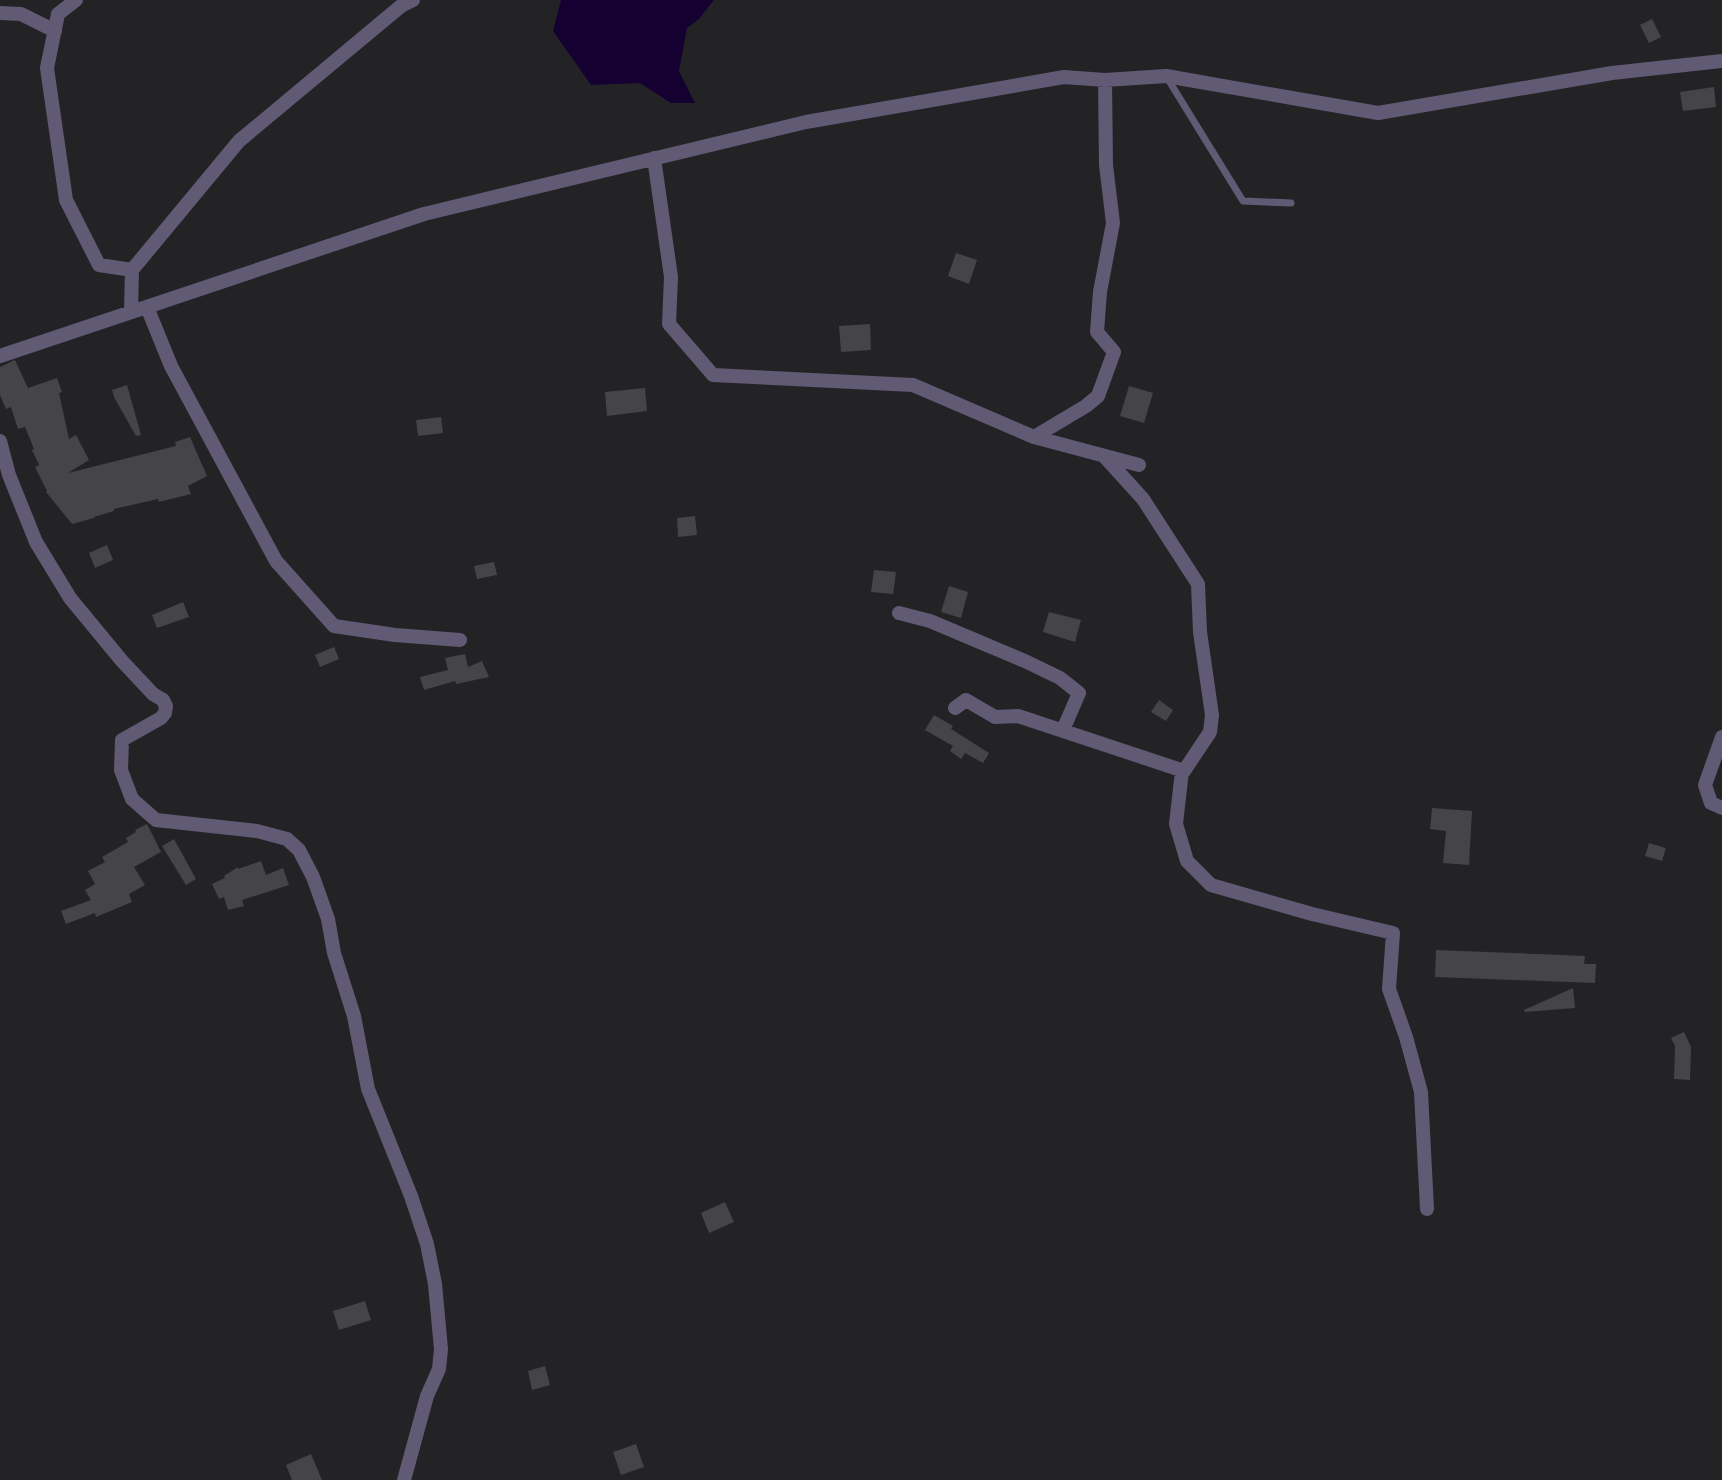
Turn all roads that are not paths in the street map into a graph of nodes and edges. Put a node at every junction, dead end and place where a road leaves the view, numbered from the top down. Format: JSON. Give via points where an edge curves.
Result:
{"nodes":[{"id":1,"x":76,"y":0,"type":"edge"},
{"id":2,"x":413,"y":0,"type":"edge"},
{"id":3,"x":0,"y":13,"type":"edge"},
{"id":4,"x":55,"y":31,"type":"junction"},
{"id":5,"x":1722,"y":61,"type":"edge"},
{"id":6,"x":1166,"y":76,"type":"junction"},
{"id":7,"x":1106,"y":80,"type":"junction"},
{"id":8,"x":654,"y":158,"type":"junction"},
{"id":9,"x":1291,"y":203,"type":"dead end"},
{"id":10,"x":132,"y":270,"type":"junction"},
{"id":11,"x":147,"y":307,"type":"junction"},
{"id":12,"x":131,"y":312,"type":"junction"},
{"id":13,"x":0,"y":356,"type":"edge"},
{"id":14,"x":1034,"y":437,"type":"junction"},
{"id":15,"x":0,"y":441,"type":"edge"},
{"id":16,"x":1104,"y":456,"type":"junction"},
{"id":17,"x":1139,"y":465,"type":"dead end"},
{"id":18,"x":899,"y":613,"type":"dead end"},
{"id":19,"x":460,"y":640,"type":"dead end"},
{"id":20,"x":955,"y":708,"type":"dead end"},
{"id":21,"x":1063,"y":730,"type":"junction"},
{"id":22,"x":1722,"y":737,"type":"edge"},
{"id":23,"x":1182,"y":771,"type":"junction"},
{"id":24,"x":1722,"y":808,"type":"edge"},
{"id":25,"x":1427,"y":1209,"type":"dead end"},
{"id":26,"x":403,"y":1480,"type":"edge"}],
"edges":[{"from":1,"to":4,"type":"street","via":[[58,14]]},
{"from":2,"to":10,"type":"street","via":[[240,141]]},
{"from":3,"to":4,"type":"street","via":[[21,14]]},
{"from":4,"to":10,"type":"street","via":[[47,68],[66,200],[99,265]]},
{"from":5,"to":6,"type":"street","via":[[1612,74],[1378,113]]},
{"from":6,"to":7,"type":"street"},
{"from":6,"to":9,"type":"lane","via":[[1243,201]]},
{"from":7,"to":8,"type":"street","via":[[1064,77],[818,120]]},
{"from":7,"to":14,"type":"street","via":[[1106,165],[1113,223],[1097,332],[1114,352],[1098,396]]},
{"from":8,"to":11,"type":"street","via":[[424,214]]},
{"from":8,"to":14,"type":"street","via":[[671,277],[669,324],[713,375],[913,385]]},
{"from":10,"to":12,"type":"street"},
{"from":11,"to":12,"type":"street"},
{"from":11,"to":19,"type":"street","via":[[171,366],[276,561],[334,626]]},
{"from":12,"to":13,"type":"street"},
{"from":14,"to":16,"type":"street"},
{"from":15,"to":26,"type":"street","via":[[36,542],[70,598],[166,706],[160,718],[122,740],[121,770],[132,799],[156,820],[257,831],[287,839],[299,850],[313,877],[354,1016],[368,1089],[414,1206],[435,1284],[439,1369],[427,1396]]},
{"from":16,"to":17,"type":"street"},
{"from":16,"to":23,"type":"street","via":[[1143,499],[1198,584],[1200,632],[1212,715],[1210,732]]},
{"from":18,"to":21,"type":"street","via":[[930,621],[1060,678],[1079,693]]},
{"from":20,"to":21,"type":"street","via":[[966,700],[995,717],[1018,716]]},
{"from":21,"to":23,"type":"street"},
{"from":22,"to":24,"type":"street","via":[[1705,786],[1711,803]]},
{"from":23,"to":25,"type":"street","via":[[1176,824],[1187,861],[1211,885],[1393,933],[1389,988],[1421,1092]]}]}
